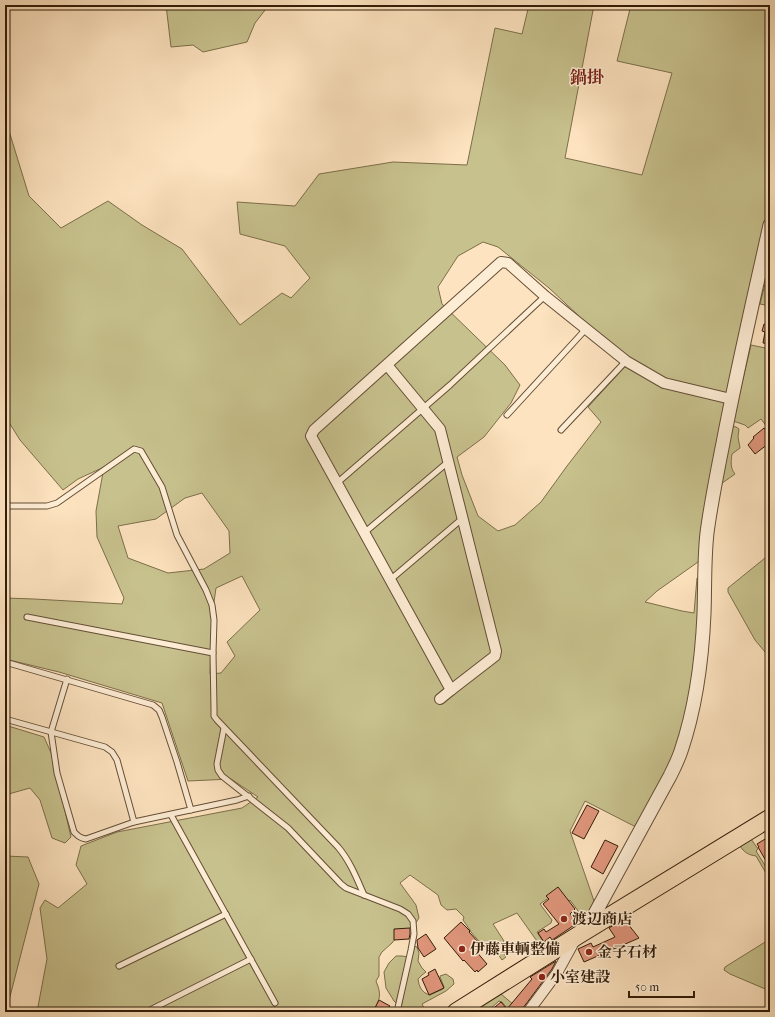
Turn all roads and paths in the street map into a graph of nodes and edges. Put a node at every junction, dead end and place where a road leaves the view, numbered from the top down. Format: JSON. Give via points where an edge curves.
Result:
{"nodes":[{"id":1,"x":770,"y":225,"type":"edge"},
{"id":2,"x":545,"y":296,"type":"junction"},
{"id":3,"x":586,"y":329,"type":"junction"},
{"id":4,"x":626,"y":361,"type":"junction"},
{"id":5,"x":386,"y":365,"type":"junction"},
{"id":6,"x":731,"y":399,"type":"junction"},
{"id":7,"x":423,"y":408,"type":"junction"},
{"id":8,"x":507,"y":415,"type":"dead end"},
{"id":9,"x":561,"y":430,"type":"dead end"},
{"id":10,"x":449,"y":461,"type":"junction"},
{"id":11,"x":337,"y":483,"type":"junction"},
{"id":12,"x":5,"y":506,"type":"edge"},
{"id":13,"x":463,"y":518,"type":"junction"},
{"id":14,"x":364,"y":533,"type":"junction"},
{"id":15,"x":390,"y":580,"type":"junction"},
{"id":16,"x":27,"y":617,"type":"dead end"},
{"id":17,"x":213,"y":653,"type":"junction"},
{"id":18,"x":5,"y":662,"type":"edge"},
{"id":19,"x":67,"y":679,"type":"junction"},
{"id":20,"x":450,"y":690,"type":"junction"},
{"id":21,"x":440,"y":699,"type":"dead end"},
{"id":22,"x":5,"y":719,"type":"edge"},
{"id":23,"x":224,"y":728,"type":"junction"},
{"id":24,"x":51,"y":732,"type":"junction"},
{"id":25,"x":248,"y":796,"type":"junction"},
{"id":26,"x":191,"y":810,"type":"junction"},
{"id":27,"x":171,"y":815,"type":"junction"},
{"id":28,"x":770,"y":818,"type":"edge"},
{"id":29,"x":134,"y":822,"type":"junction"},
{"id":30,"x":364,"y":895,"type":"junction"},
{"id":31,"x":226,"y":914,"type":"junction"},
{"id":32,"x":581,"y":933,"type":"junction"},
{"id":33,"x":251,"y":960,"type":"junction"},
{"id":34,"x":119,"y":966,"type":"dead end"},
{"id":35,"x":275,"y":1003,"type":"dead end"},
{"id":36,"x":146,"y":1012,"type":"edge"},
{"id":37,"x":397,"y":1012,"type":"edge"},
{"id":38,"x":456,"y":1012,"type":"edge"},
{"id":39,"x":528,"y":1012,"type":"edge"}],
"edges":[{"from":1,"to":6,"type":"street"},
{"from":2,"to":3,"type":"street"},
{"from":2,"to":5,"type":"street","via":[[508,262],[501,262]]},
{"from":2,"to":7,"type":"lane"},
{"from":3,"to":4,"type":"street"},
{"from":3,"to":8,"type":"lane"},
{"from":4,"to":6,"type":"street","via":[[664,383]]},
{"from":4,"to":9,"type":"lane"},
{"from":5,"to":7,"type":"street"},
{"from":5,"to":11,"type":"street","via":[[314,430],[311,436]]},
{"from":6,"to":32,"type":"street","via":[[711,502],[705,558],[701,658],[689,726],[681,753],[670,776]]},
{"from":7,"to":10,"type":"street","via":[[440,429]]},
{"from":7,"to":11,"type":"lane"},
{"from":10,"to":13,"type":"street"},
{"from":10,"to":14,"type":"lane"},
{"from":11,"to":14,"type":"street"},
{"from":12,"to":17,"type":"lane","via":[[47,506],[57,503],[134,449],[141,451],[162,487],[177,535],[212,605]]},
{"from":13,"to":15,"type":"lane"},
{"from":13,"to":20,"type":"street","via":[[496,651],[494,656]]},
{"from":14,"to":15,"type":"street"},
{"from":15,"to":20,"type":"street"},
{"from":16,"to":17,"type":"lane"},
{"from":17,"to":23,"type":"lane","via":[[214,716]]},
{"from":18,"to":19,"type":"lane"},
{"from":19,"to":24,"type":"lane"},
{"from":19,"to":26,"type":"lane","via":[[159,710]]},
{"from":20,"to":21,"type":"street"},
{"from":22,"to":24,"type":"lane"},
{"from":23,"to":25,"type":"lane","via":[[218,770]]},
{"from":23,"to":30,"type":"lane","via":[[342,852]]},
{"from":24,"to":29,"type":"lane","via":[[105,747],[112,752],[117,760]]},
{"from":24,"to":29,"type":"lane","via":[[57,773],[77,836],[86,839]]},
{"from":25,"to":26,"type":"lane"},
{"from":25,"to":30,"type":"lane","via":[[288,828],[341,884]]},
{"from":26,"to":27,"type":"lane"},
{"from":27,"to":29,"type":"lane"},
{"from":27,"to":31,"type":"lane"},
{"from":28,"to":32,"type":"main road"},
{"from":30,"to":37,"type":"lane","via":[[400,909],[413,921],[412,950]]},
{"from":31,"to":33,"type":"lane"},
{"from":31,"to":34,"type":"lane"},
{"from":32,"to":38,"type":"main road"},
{"from":32,"to":39,"type":"street"},
{"from":33,"to":35,"type":"lane"},
{"from":33,"to":36,"type":"lane"}]}
